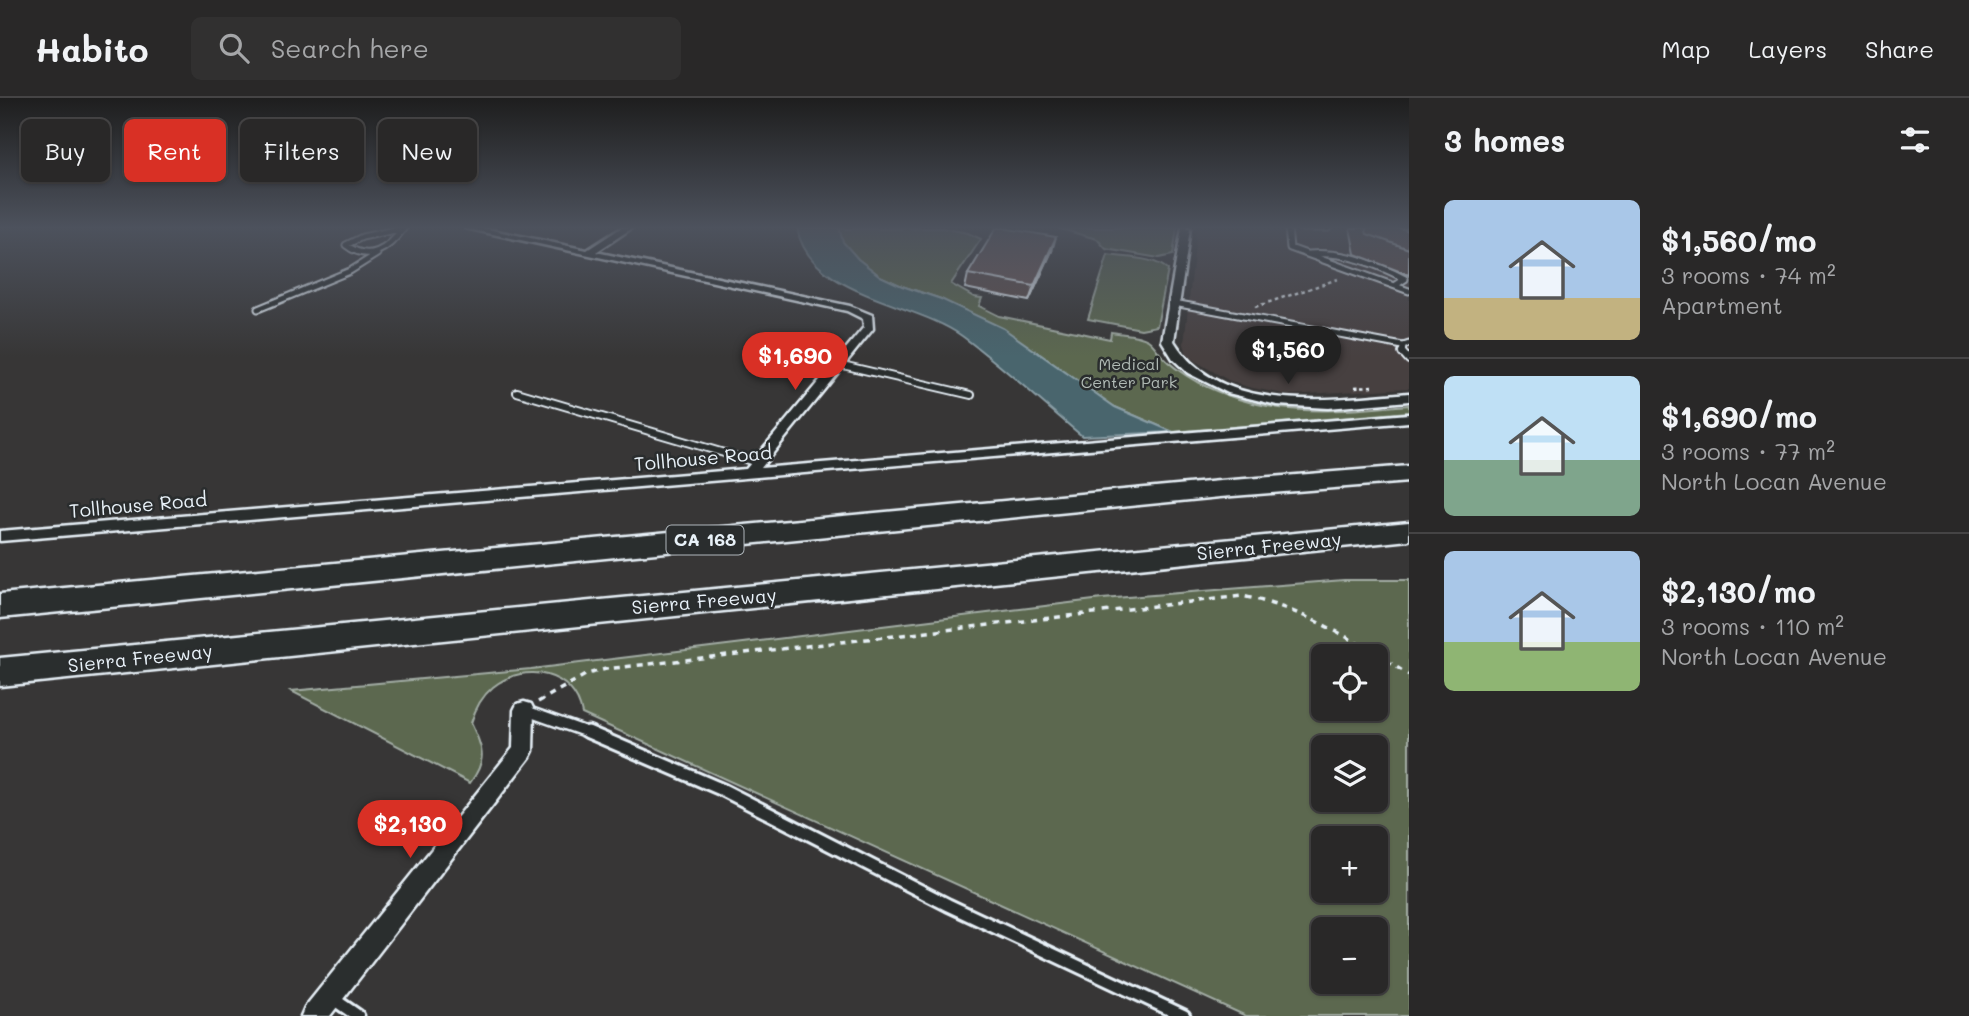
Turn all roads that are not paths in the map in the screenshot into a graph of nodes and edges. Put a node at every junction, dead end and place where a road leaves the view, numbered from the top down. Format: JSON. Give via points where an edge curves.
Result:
{"nodes":[{"id":1,"x":350,"y":271,"type":"edge"},
{"id":2,"x":668,"y":271,"type":"edge"},
{"id":3,"x":1179,"y":271,"type":"edge"},
{"id":4,"x":1356,"y":271,"type":"edge"},
{"id":5,"x":1383,"y":271,"type":"edge"},
{"id":6,"x":1396,"y":285,"type":"junction"},
{"id":7,"x":1409,"y":291,"type":"edge"},
{"id":8,"x":1174,"y":303,"type":"junction"},
{"id":9,"x":258,"y":309,"type":"dead end"},
{"id":10,"x":1406,"y":345,"type":"edge"},
{"id":11,"x":1409,"y":360,"type":"edge"},
{"id":12,"x":838,"y":364,"type":"junction"},
{"id":13,"x":517,"y":392,"type":"dead end"},
{"id":14,"x":971,"y":395,"type":"dead end"},
{"id":15,"x":1409,"y":397,"type":"edge"},
{"id":16,"x":1409,"y":418,"type":"edge"},
{"id":17,"x":754,"y":468,"type":"junction"},
{"id":18,"x":1409,"y":474,"type":"edge"},
{"id":19,"x":1409,"y":531,"type":"edge"},
{"id":20,"x":0,"y":537,"type":"edge"},
{"id":21,"x":1306,"y":543,"type":"junction"},
{"id":22,"x":1409,"y":544,"type":"edge"},
{"id":23,"x":0,"y":606,"type":"edge"},
{"id":24,"x":0,"y":673,"type":"edge"},
{"id":25,"x":524,"y":710,"type":"joint"},
{"id":26,"x":329,"y":996,"type":"junction"},
{"id":27,"x":314,"y":1016,"type":"edge"},
{"id":28,"x":358,"y":1016,"type":"edge"},
{"id":29,"x":1184,"y":1016,"type":"edge"}],
"edges":[{"from":1,"to":9,"type":"lane"},
{"from":2,"to":12,"type":"street","via":[[850,309],[868,317],[869,327]]},
{"from":3,"to":8,"type":"street"},
{"from":4,"to":6,"type":"lane"},
{"from":5,"to":6,"type":"lane","via":[[1405,279]]},
{"from":6,"to":7,"type":"lane"},
{"from":8,"to":10,"type":"lane"},
{"from":8,"to":15,"type":"street","via":[[1168,341],[1171,351],[1185,366],[1222,386],[1302,404]]},
{"from":10,"to":11,"type":"lane","via":[[1402,355]]},
{"from":12,"to":14,"type":"lane"},
{"from":12,"to":17,"type":"street"},
{"from":13,"to":17,"type":"lane"},
{"from":16,"to":17,"type":"street","name":"Tollhouse Road"},
{"from":17,"to":20,"type":"street","name":"Tollhouse Road"},
{"from":18,"to":23,"type":"highway","number":"CA 168"},
{"from":19,"to":21,"type":"highway","name":"Sierra Freeway"},
{"from":21,"to":22,"type":"highway"},
{"from":21,"to":24,"type":"highway","name":"Sierra Freeway"},
{"from":25,"to":26,"type":"street","via":[[523,751]]},
{"from":25,"to":29,"type":"lane","via":[[579,727],[761,809],[1009,936]]},
{"from":26,"to":27,"type":"street"},
{"from":26,"to":28,"type":"lane"}]}
